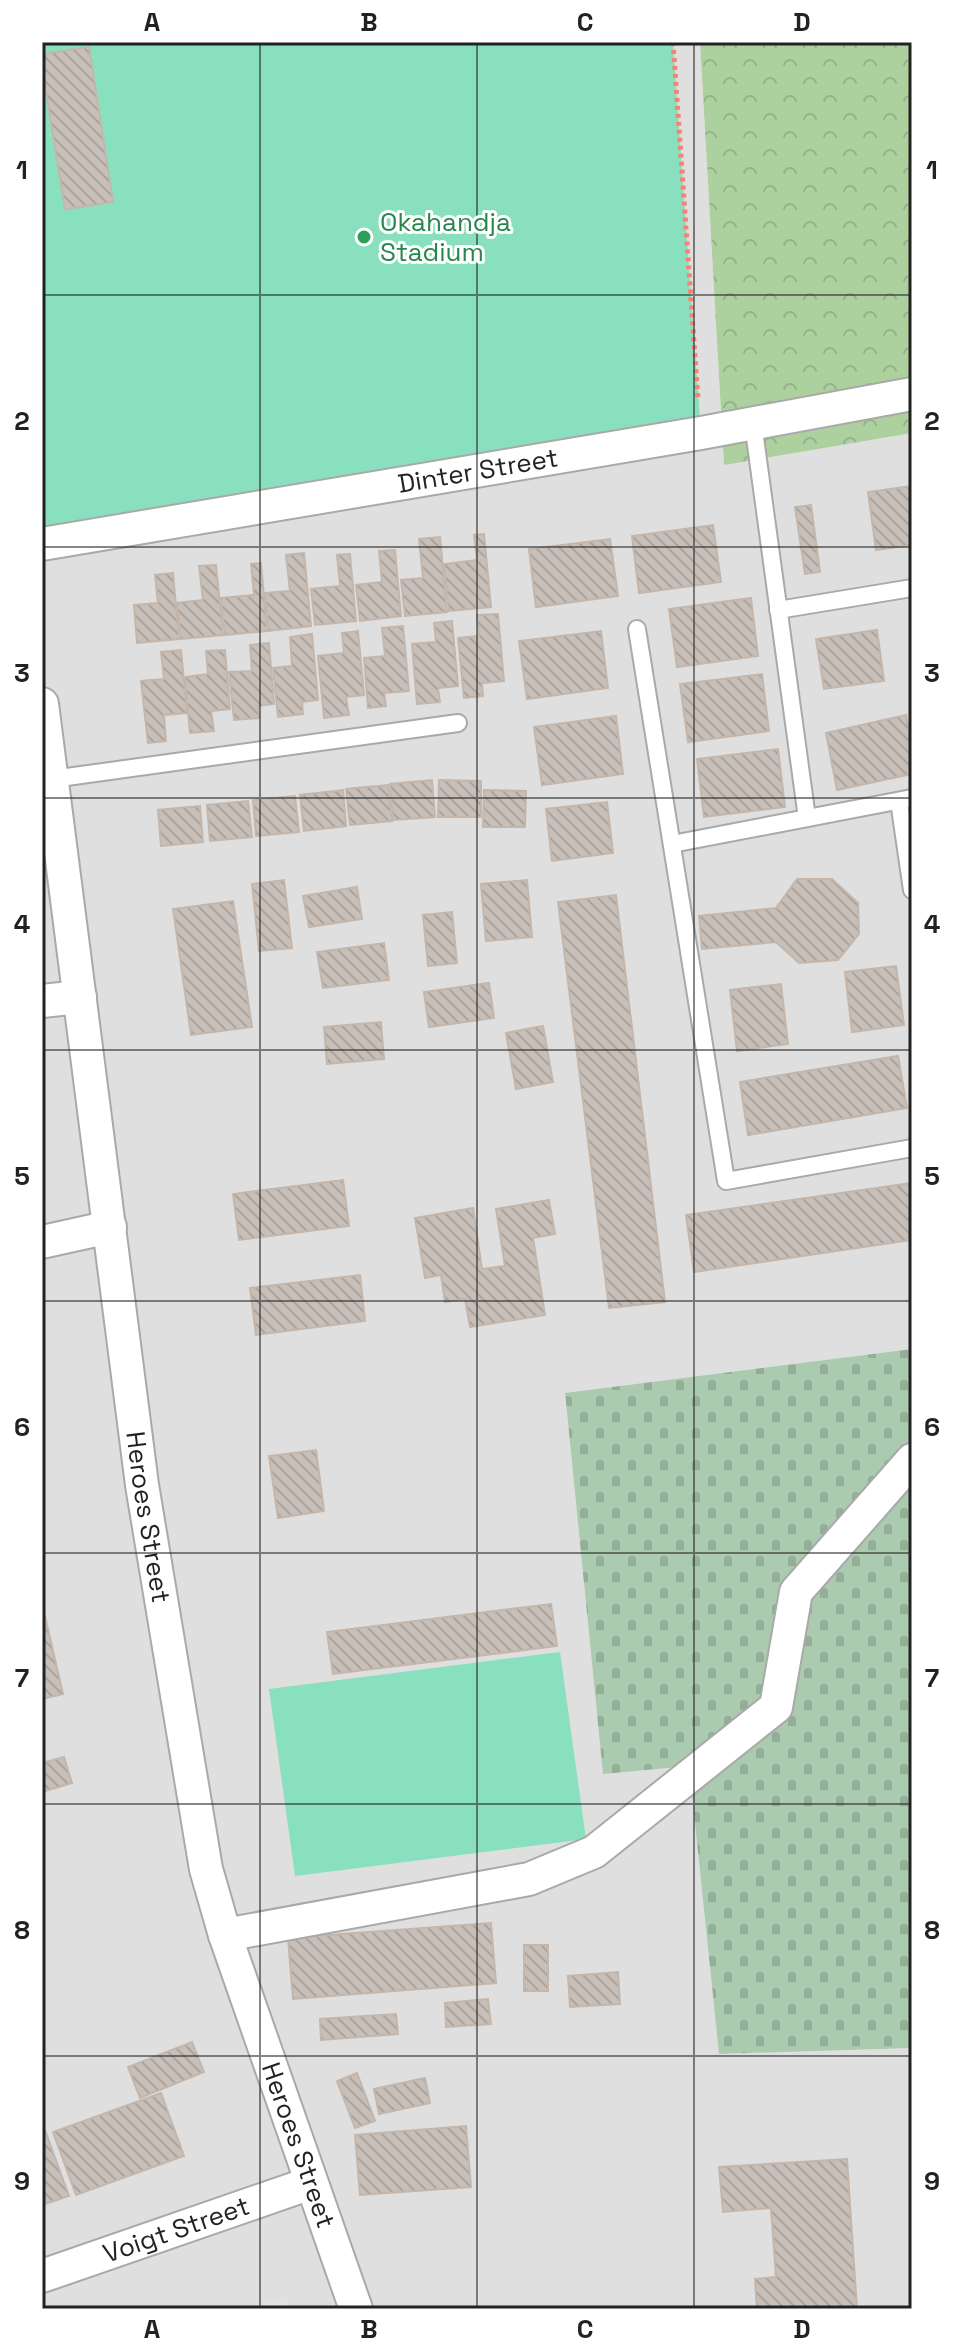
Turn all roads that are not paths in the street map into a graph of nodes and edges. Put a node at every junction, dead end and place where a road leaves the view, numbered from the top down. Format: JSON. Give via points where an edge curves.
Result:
{"nodes":[{"id":1,"x":912,"y":394,"type":"edge"},
{"id":2,"x":753,"y":423,"type":"junction"},
{"id":3,"x":42,"y":544,"type":"edge"},
{"id":4,"x":912,"y":588,"type":"edge"},
{"id":5,"x":778,"y":610,"type":"junction"},
{"id":6,"x":637,"y":629,"type":"dead end"},
{"id":7,"x":42,"y":704,"type":"edge"},
{"id":8,"x":458,"y":723,"type":"dead end"},
{"id":9,"x":52,"y":779,"type":"junction"},
{"id":10,"x":905,"y":799,"type":"edge"},
{"id":11,"x":807,"y":818,"type":"junction"},
{"id":12,"x":672,"y":844,"type":"junction"},
{"id":13,"x":912,"y":890,"type":"edge"},
{"id":14,"x":80,"y":997,"type":"junction"},
{"id":15,"x":42,"y":1001,"type":"edge"},
{"id":16,"x":912,"y":1148,"type":"edge"},
{"id":17,"x":110,"y":1227,"type":"junction"},
{"id":18,"x":42,"y":1242,"type":"edge"},
{"id":19,"x":912,"y":1460,"type":"edge"},
{"id":20,"x":225,"y":1935,"type":"junction"},
{"id":21,"x":311,"y":2183,"type":"junction"},
{"id":22,"x":42,"y":2276,"type":"edge"},
{"id":23,"x":356,"y":2309,"type":"edge"}],
"edges":[{"from":1,"to":2,"type":"street","name":"Dinter Street"},
{"from":2,"to":3,"type":"street","name":"Dinter Street"},
{"from":2,"to":5,"type":"lane"},
{"from":4,"to":5,"type":"lane"},
{"from":5,"to":11,"type":"lane"},
{"from":6,"to":12,"type":"lane"},
{"from":7,"to":9,"type":"street","name":"Heroes Street"},
{"from":8,"to":9,"type":"lane"},
{"from":9,"to":14,"type":"street","name":"Heroes Street"},
{"from":10,"to":11,"type":"lane"},
{"from":10,"to":13,"type":"lane"},
{"from":11,"to":12,"type":"lane"},
{"from":12,"to":16,"type":"lane","via":[[726,1181]]},
{"from":14,"to":15,"type":"street"},
{"from":14,"to":17,"type":"street","name":"Heroes Street"},
{"from":17,"to":18,"type":"street"},
{"from":17,"to":20,"type":"street","name":"Heroes Street","via":[[142,1485],[185,1750],[206,1869]]},
{"from":19,"to":20,"type":"street","via":[[796,1592],[776,1707],[594,1852],[529,1879]]},
{"from":20,"to":21,"type":"street","name":"Heroes Street"},
{"from":21,"to":22,"type":"street","name":"Voigt Street"},
{"from":21,"to":23,"type":"street","name":"Heroes Street"}]}
